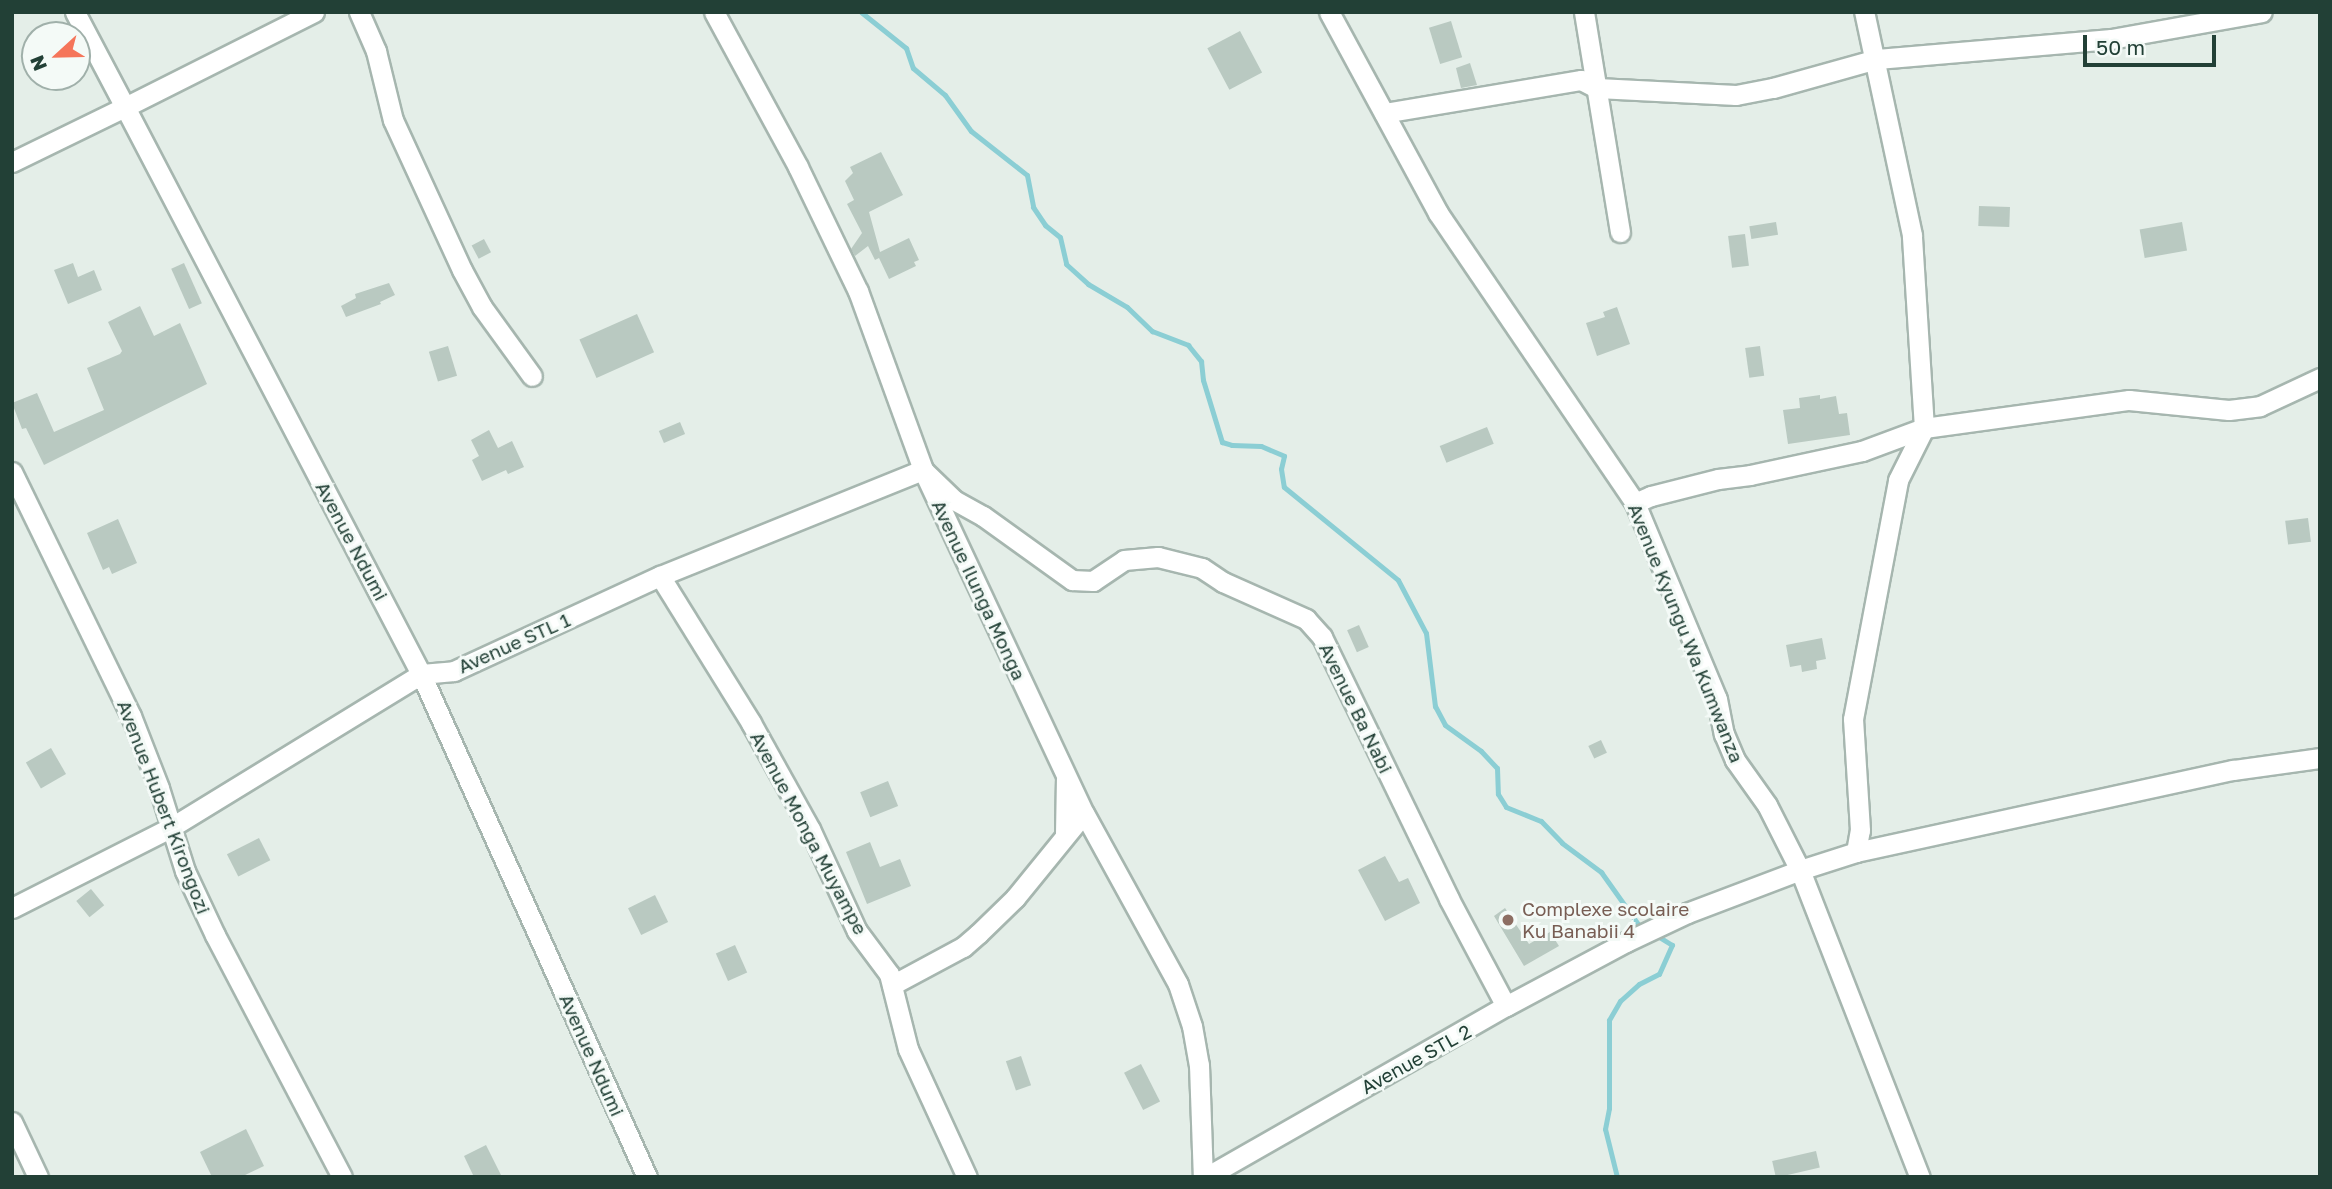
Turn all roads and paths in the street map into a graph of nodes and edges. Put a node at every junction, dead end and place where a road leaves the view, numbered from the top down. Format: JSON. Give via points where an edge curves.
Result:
{"nodes":[{"id":1,"x":75,"y":12,"type":"edge"},
{"id":2,"x":314,"y":12,"type":"edge"},
{"id":3,"x":359,"y":12,"type":"edge"},
{"id":4,"x":713,"y":12,"type":"edge"},
{"id":5,"x":1584,"y":12,"type":"edge"},
{"id":6,"x":1864,"y":12,"type":"edge"},
{"id":7,"x":2262,"y":12,"type":"edge"},
{"id":8,"x":1334,"y":15,"type":"edge"},
{"id":9,"x":1877,"y":59,"type":"junction"},
{"id":10,"x":1597,"y":88,"type":"junction"},
{"id":11,"x":125,"y":107,"type":"junction"},
{"id":12,"x":1384,"y":113,"type":"junction"},
{"id":13,"x":12,"y":162,"type":"edge"},
{"id":14,"x":1620,"y":232,"type":"dead end"},
{"id":15,"x":532,"y":376,"type":"dead end"},
{"id":16,"x":2320,"y":378,"type":"edge"},
{"id":17,"x":1924,"y":428,"type":"junction"},
{"id":18,"x":923,"y":470,"type":"junction"},
{"id":19,"x":12,"y":472,"type":"edge"},
{"id":20,"x":1635,"y":503,"type":"junction"},
{"id":21,"x":660,"y":576,"type":"junction"},
{"id":22,"x":421,"y":674,"type":"junction"},
{"id":23,"x":2320,"y":758,"type":"edge"},
{"id":24,"x":1066,"y":775,"type":"junction"},
{"id":25,"x":1084,"y":813,"type":"junction"},
{"id":26,"x":170,"y":828,"type":"junction"},
{"id":27,"x":1065,"y":834,"type":"junction"},
{"id":28,"x":1856,"y":852,"type":"junction"},
{"id":29,"x":1800,"y":870,"type":"junction"},
{"id":30,"x":12,"y":908,"type":"edge"},
{"id":31,"x":892,"y":985,"type":"junction"},
{"id":32,"x":1506,"y":1006,"type":"junction"},
{"id":33,"x":12,"y":1122,"type":"edge"},
{"id":34,"x":38,"y":1177,"type":"edge"},
{"id":35,"x":342,"y":1177,"type":"edge"},
{"id":36,"x":647,"y":1177,"type":"edge"},
{"id":37,"x":967,"y":1177,"type":"edge"},
{"id":38,"x":1204,"y":1177,"type":"edge"},
{"id":39,"x":1920,"y":1177,"type":"edge"}],
"edges":[{"from":1,"to":11,"type":"street","name":"Avenue Ndumi"},
{"from":2,"to":11,"type":"street"},
{"from":3,"to":15,"type":"street","via":[[376,51],[397,129],[462,270],[482,307]]},
{"from":4,"to":18,"type":"street","name":"Avenue Ilunga Monga","via":[[798,167],[858,291]]},
{"from":5,"to":10,"type":"street"},
{"from":6,"to":9,"type":"street"},
{"from":7,"to":9,"type":"street","via":[[2111,39]]},
{"from":8,"to":12,"type":"street","name":"Avenue Kyungu Wa Kumwanza"},
{"from":9,"to":10,"type":"street","via":[[1736,95]]},
{"from":9,"to":17,"type":"street","via":[[1912,235]]},
{"from":10,"to":12,"type":"street","via":[[1581,80]]},
{"from":10,"to":14,"type":"street"},
{"from":11,"to":13,"type":"street"},
{"from":11,"to":22,"type":"street","name":"Avenue Ndumi"},
{"from":12,"to":20,"type":"street","name":"Avenue Kyungu Wa Kumwanza","via":[[1470,263]]},
{"from":16,"to":17,"type":"street","via":[[2260,406],[2229,410],[2129,400]]},
{"from":17,"to":20,"type":"street","via":[[1862,451],[1718,478]]},
{"from":17,"to":28,"type":"street","via":[[1898,480],[1853,719],[1860,830]]},
{"from":18,"to":21,"type":"street","name":"Avenue STL 1"},
{"from":18,"to":24,"type":"street","name":"Avenue Ilunga Monga"},
{"from":18,"to":32,"type":"street","name":"Avenue Ba Nabi","via":[[954,500],[1072,580],[1093,581],[1124,560],[1157,556],[1202,568],[1306,619],[1322,637]]},
{"from":19,"to":26,"type":"street","name":"Avenue Hubert Kirongozi","via":[[131,716]]},
{"from":20,"to":29,"type":"street","name":"Avenue Kyungu Wa Kumwanza","via":[[1717,699],[1735,760],[1767,804]]},
{"from":21,"to":22,"type":"street","name":"Avenue STL 1","via":[[454,671]]},
{"from":21,"to":31,"type":"street","name":"Avenue Monga Muyampe","via":[[751,723],[810,829],[857,930]]},
{"from":22,"to":26,"type":"street","name":"Avenue STL 1"},
{"from":22,"to":36,"type":"street","name":"Avenue Ndumi"},
{"from":23,"to":28,"type":"street","via":[[2233,771]]},
{"from":24,"to":25,"type":"street","name":"Avenue Ilunga Monga"},
{"from":24,"to":27,"type":"street"},
{"from":25,"to":27,"type":"street"},
{"from":25,"to":38,"type":"street","name":"Avenue Ilunga Monga","via":[[1178,984],[1192,1026],[1199,1065]]},
{"from":26,"to":30,"type":"street","name":"Avenue STL 1"},
{"from":26,"to":35,"type":"street","name":"Avenue Hubert Kirongozi","via":[[215,935]]},
{"from":27,"to":31,"type":"street","via":[[1014,898],[978,934],[963,947]]},
{"from":28,"to":29,"type":"street"},
{"from":29,"to":32,"type":"street","name":"Avenue STL 2","via":[[1687,913]]},
{"from":29,"to":39,"type":"street","name":"Avenue Kyungu Wa Kumwanza"},
{"from":31,"to":37,"type":"street","name":"Avenue Monga Muyampe","via":[[908,1049]]},
{"from":32,"to":38,"type":"street","name":"Avenue STL 2"},
{"from":33,"to":34,"type":"street"}]}
